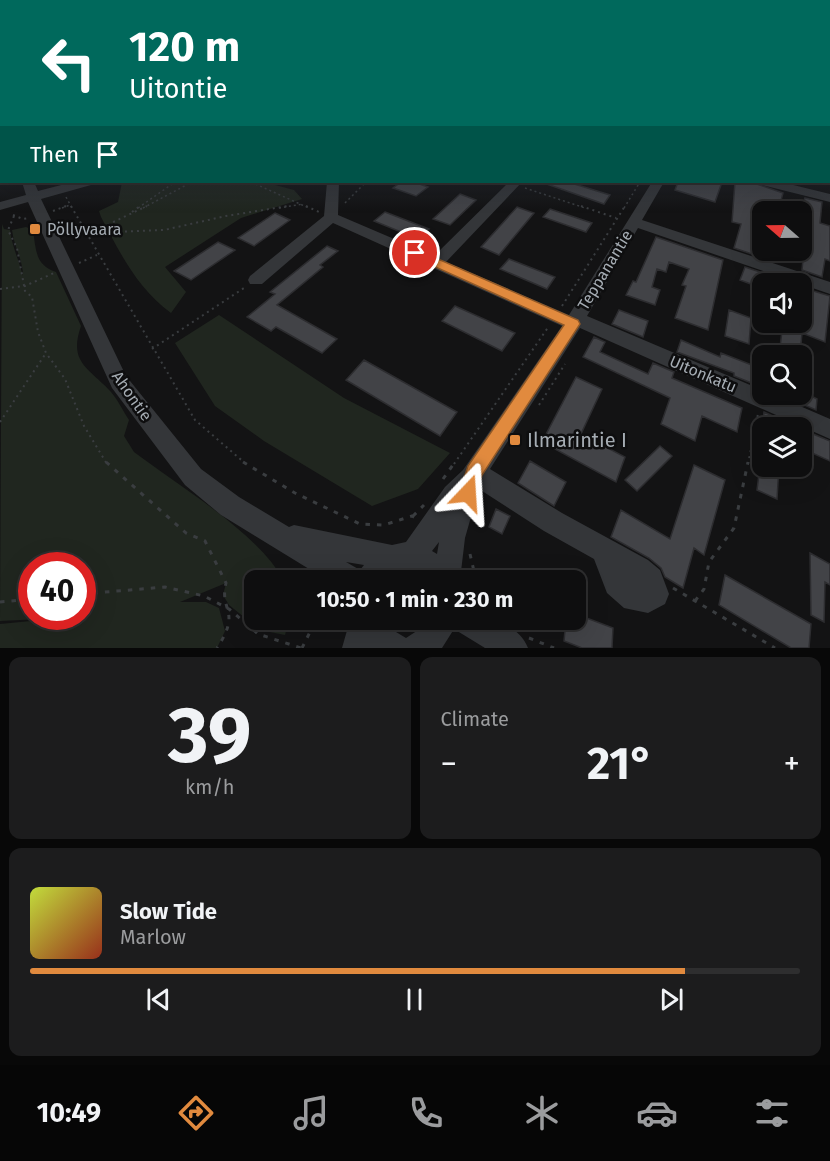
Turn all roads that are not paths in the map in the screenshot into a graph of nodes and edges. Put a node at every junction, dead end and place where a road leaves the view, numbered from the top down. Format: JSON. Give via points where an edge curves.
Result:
{"nodes":[{"id":1,"x":83,"y":183,"type":"edge"},
{"id":2,"x":333,"y":183,"type":"edge"},
{"id":3,"x":515,"y":183,"type":"edge"},
{"id":4,"x":657,"y":183,"type":"edge"},
{"id":5,"x":771,"y":183,"type":"edge"},
{"id":6,"x":30,"y":190,"type":"edge"},
{"id":7,"x":830,"y":198,"type":"edge"},
{"id":8,"x":0,"y":206,"type":"edge"},
{"id":9,"x":331,"y":217,"type":"junction"},
{"id":10,"x":633,"y":222,"type":"junction"},
{"id":11,"x":436,"y":262,"type":"junction"},
{"id":12,"x":256,"y":280,"type":"road end"},
{"id":13,"x":830,"y":288,"type":"edge"},
{"id":14,"x":568,"y":319,"type":"junction"},
{"id":15,"x":830,"y":429,"type":"edge"},
{"id":16,"x":472,"y":475,"type":"junction"},
{"id":17,"x":443,"y":533,"type":"junction"},
{"id":18,"x":278,"y":535,"type":"junction"},
{"id":19,"x":604,"y":549,"type":"dead end"},
{"id":20,"x":402,"y":557,"type":"junction"},
{"id":21,"x":335,"y":570,"type":"edge"},
{"id":22,"x":377,"y":570,"type":"edge"},
{"id":23,"x":436,"y":570,"type":"edge"},
{"id":24,"x":445,"y":570,"type":"edge"},
{"id":25,"x":363,"y":630,"type":"edge"},
{"id":26,"x":372,"y":630,"type":"edge"},
{"id":27,"x":439,"y":630,"type":"edge"},
{"id":28,"x":482,"y":630,"type":"edge"},
{"id":29,"x":357,"y":648,"type":"edge"},
{"id":30,"x":395,"y":648,"type":"edge"},
{"id":31,"x":416,"y":648,"type":"edge"},
{"id":32,"x":513,"y":648,"type":"edge"}],
"edges":[{"from":1,"to":6,"type":"street","via":[[62,189]]},
{"from":2,"to":9,"type":"street"},
{"from":3,"to":11,"type":"street"},
{"from":4,"to":10,"type":"street","name":"Teppanantie"},
{"from":5,"to":7,"type":"street"},
{"from":6,"to":8,"type":"street"},
{"from":6,"to":18,"type":"street","name":"Ahontie","via":[[119,382],[193,477],[230,506]]},
{"from":9,"to":11,"type":"street","name":"Uitonkatu"},
{"from":9,"to":12,"type":"street"},
{"from":10,"to":13,"type":"street"},
{"from":10,"to":14,"type":"street","name":"Teppanantie"},
{"from":11,"to":14,"type":"street","name":"Uitonkatu"},
{"from":14,"to":15,"type":"street","name":"Uitonkatu"},
{"from":14,"to":16,"type":"street","name":"Teppanantie"},
{"from":16,"to":17,"type":"street","name":"Teppanantie"},
{"from":16,"to":19,"type":"street"},
{"from":17,"to":20,"type":"street","name":"Teppanantie"},
{"from":17,"to":24,"type":"street","name":"Teppanantie"},
{"from":18,"to":20,"type":"street","name":"Ahontie"},
{"from":18,"to":21,"type":"street","name":"Ahontie"},
{"from":20,"to":22,"type":"street","name":"Teppanantie"},
{"from":20,"to":23,"type":"street","via":[[428,562]]},
{"from":25,"to":29,"type":"street"},
{"from":26,"to":30,"type":"street"},
{"from":27,"to":31,"type":"street"},
{"from":28,"to":32,"type":"street"}]}
